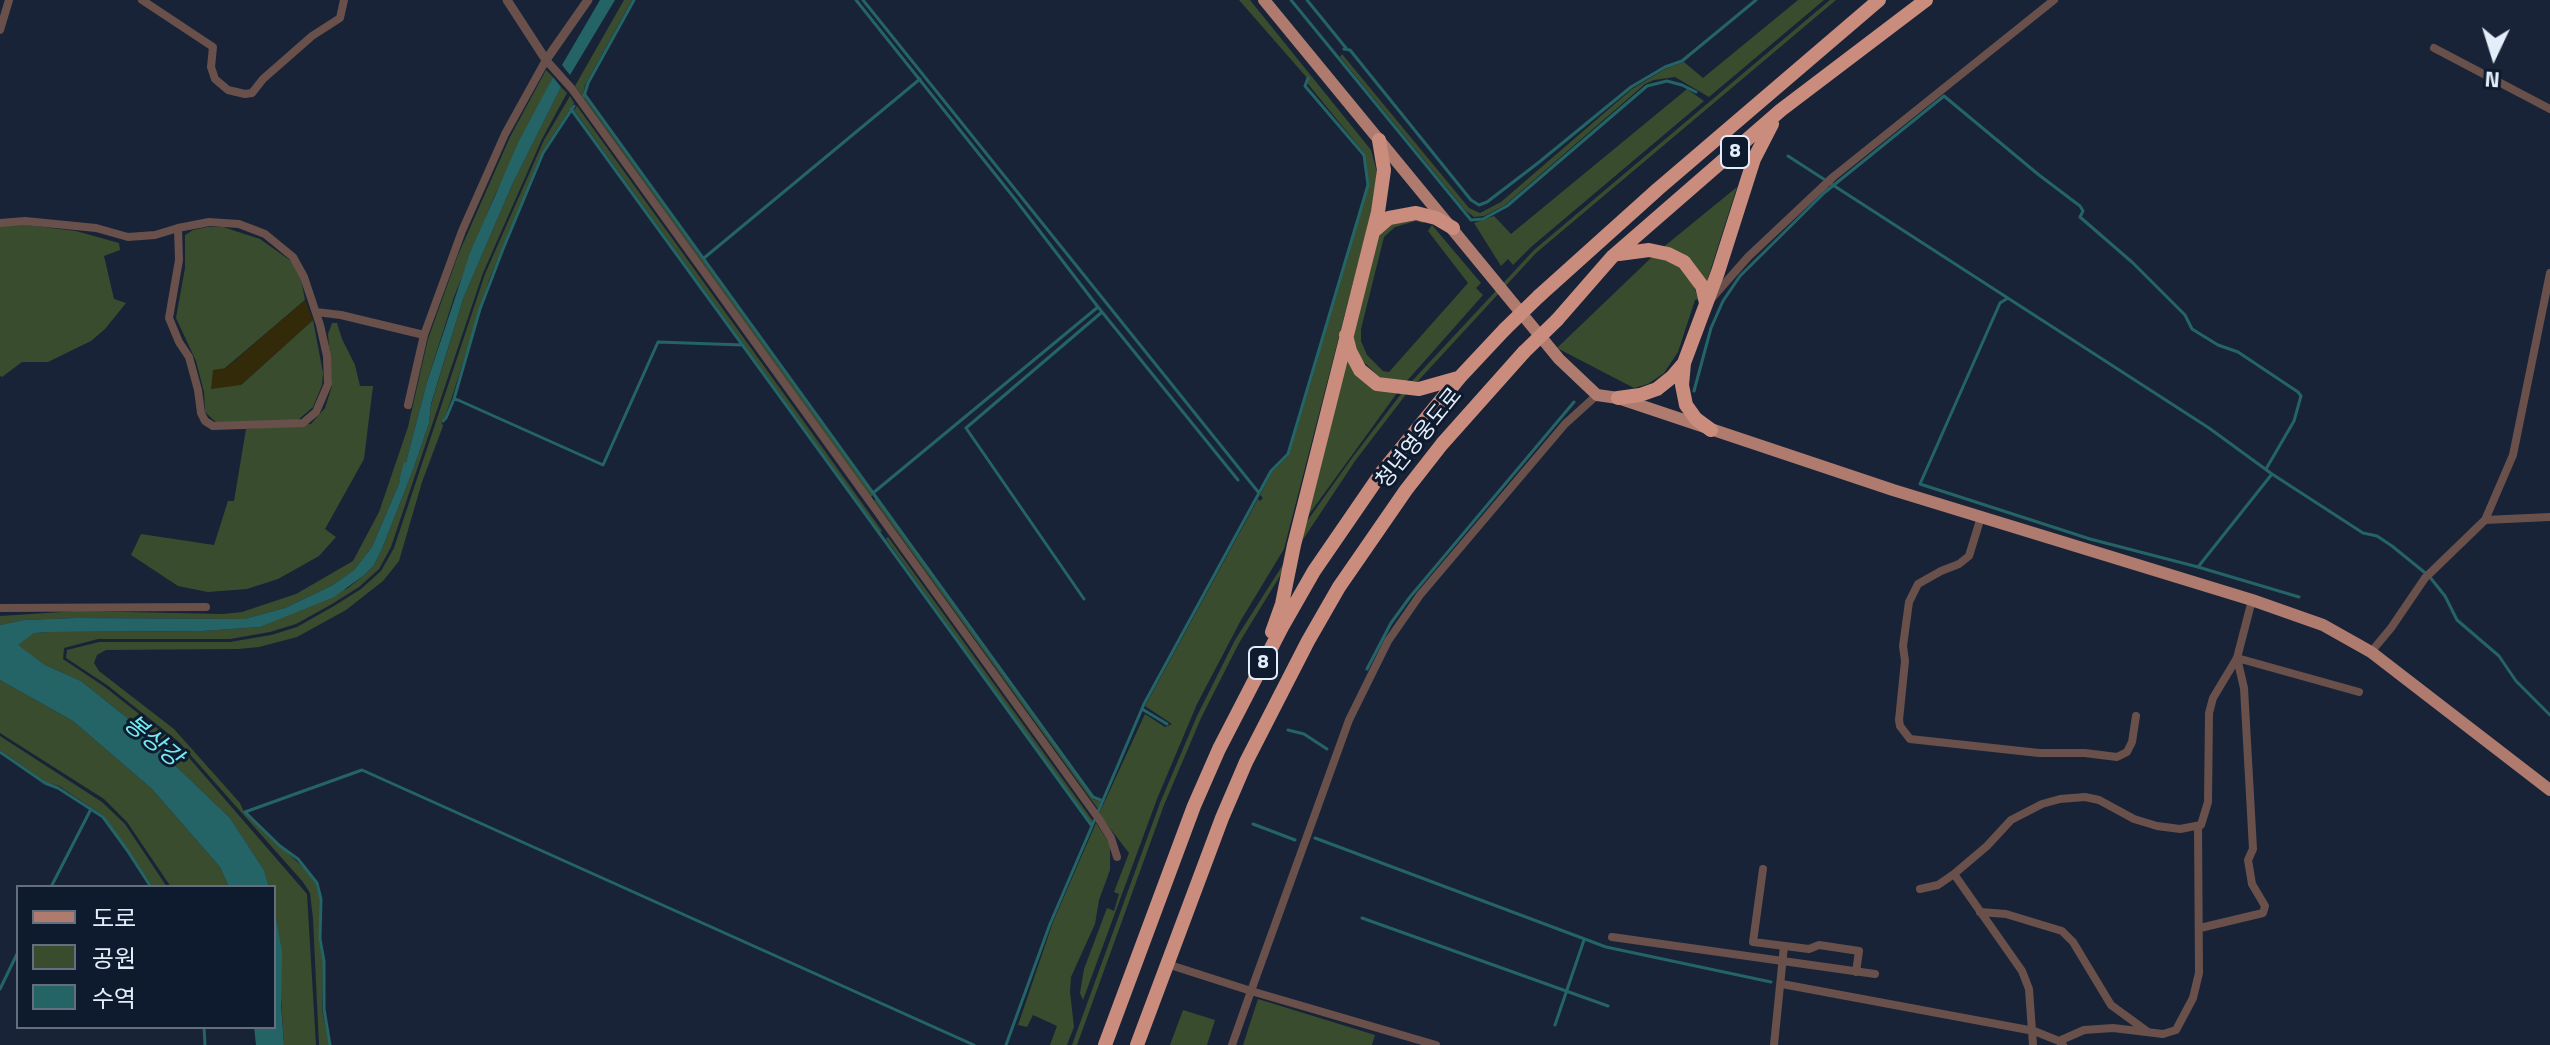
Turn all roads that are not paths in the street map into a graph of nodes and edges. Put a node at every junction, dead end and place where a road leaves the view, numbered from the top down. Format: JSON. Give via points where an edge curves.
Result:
{"nodes":[{"id":1,"x":9,"y":0,"type":"edge"},
{"id":2,"x":142,"y":0,"type":"edge"},
{"id":3,"x":344,"y":0,"type":"edge"},
{"id":4,"x":507,"y":0,"type":"edge"},
{"id":5,"x":588,"y":0,"type":"edge"},
{"id":6,"x":1264,"y":0,"type":"edge"},
{"id":7,"x":1879,"y":0,"type":"edge"},
{"id":8,"x":1926,"y":0,"type":"edge"},
{"id":9,"x":2054,"y":0,"type":"edge"},
{"id":10,"x":0,"y":30,"type":"edge"},
{"id":11,"x":2434,"y":48,"type":"dead end"},
{"id":12,"x":546,"y":60,"type":"junction"},
{"id":13,"x":2550,"y":109,"type":"edge"},
{"id":14,"x":1781,"y":110,"type":"junction"},
{"id":15,"x":1379,"y":140,"type":"junction"},
{"id":16,"x":0,"y":223,"type":"edge"},
{"id":17,"x":178,"y":228,"type":"junction"},
{"id":18,"x":1453,"y":228,"type":"junction"},
{"id":19,"x":1371,"y":236,"type":"junction"},
{"id":20,"x":1612,"y":257,"type":"junction"},
{"id":21,"x":2550,"y":273,"type":"edge"},
{"id":22,"x":1706,"y":303,"type":"junction"},
{"id":23,"x":316,"y":312,"type":"junction"},
{"id":24,"x":424,"y":335,"type":"junction"},
{"id":25,"x":1346,"y":335,"type":"junction"},
{"id":26,"x":1684,"y":363,"type":"junction"},
{"id":27,"x":1460,"y":377,"type":"junction"},
{"id":28,"x":1597,"y":395,"type":"junction"},
{"id":29,"x":1618,"y":398,"type":"junction"},
{"id":30,"x":408,"y":405,"type":"dead end"},
{"id":31,"x":1711,"y":430,"type":"junction"},
{"id":32,"x":1981,"y":517,"type":"junction"},
{"id":33,"x":2550,"y":517,"type":"edge"},
{"id":34,"x":2485,"y":520,"type":"junction"},
{"id":35,"x":2252,"y":600,"type":"junction"},
{"id":36,"x":206,"y":607,"type":"dead end"},
{"id":37,"x":0,"y":608,"type":"edge"},
{"id":38,"x":2371,"y":652,"type":"junction"},
{"id":39,"x":2237,"y":658,"type":"junction"},
{"id":40,"x":1251,"y":684,"type":"junction"},
{"id":41,"x":2359,"y":692,"type":"dead end"},
{"id":42,"x":2136,"y":716,"type":"dead end"},
{"id":43,"x":2550,"y":790,"type":"edge"},
{"id":44,"x":2198,"y":826,"type":"junction"},
{"id":45,"x":1117,"y":857,"type":"dead end"},
{"id":46,"x":1763,"y":869,"type":"dead end"},
{"id":47,"x":1954,"y":874,"type":"junction"},
{"id":48,"x":1920,"y":889,"type":"dead end"},
{"id":49,"x":1980,"y":912,"type":"junction"},
{"id":50,"x":2200,"y":928,"type":"junction"},
{"id":51,"x":1612,"y":937,"type":"dead end"},
{"id":52,"x":1784,"y":946,"type":"junction"},
{"id":53,"x":1783,"y":963,"type":"junction"},
{"id":54,"x":1167,"y":964,"type":"junction"},
{"id":55,"x":1856,"y":972,"type":"junction"},
{"id":56,"x":1875,"y":974,"type":"dead end"},
{"id":57,"x":1782,"y":984,"type":"junction"},
{"id":58,"x":1251,"y":991,"type":"junction"},
{"id":59,"x":2034,"y":1031,"type":"junction"},
{"id":60,"x":2149,"y":1033,"type":"junction"},
{"id":61,"x":2061,"y":1043,"type":"edge"},
{"id":62,"x":1105,"y":1045,"type":"edge"},
{"id":63,"x":1137,"y":1045,"type":"edge"},
{"id":64,"x":1232,"y":1045,"type":"edge"},
{"id":65,"x":1436,"y":1045,"type":"edge"},
{"id":66,"x":1774,"y":1045,"type":"edge"},
{"id":67,"x":2033,"y":1045,"type":"edge"}],
"edges":[{"from":1,"to":10,"type":"street"},
{"from":2,"to":3,"type":"street","via":[[213,47],[215,79],[228,90],[245,94],[340,18]]},
{"from":4,"to":12,"type":"street"},
{"from":5,"to":12,"type":"street"},
{"from":6,"to":15,"type":"main road"},
{"from":7,"to":27,"type":"highway","name":"청년영웅도로","number":"8","bridge":true,"via":[[1539,296]]},
{"from":8,"to":14,"type":"highway","name":"청년영웅도로","number":"8"},
{"from":9,"to":22,"type":"street","via":[[1833,177]]},
{"from":11,"to":13,"type":"street"},
{"from":12,"to":24,"type":"street","via":[[468,217]]},
{"from":12,"to":45,"type":"street","via":[[1099,819]]},
{"from":14,"to":20,"type":"highway","name":"청년영웅도로","number":"8"},
{"from":14,"to":22,"type":"highway","via":[[1754,159]]},
{"from":15,"to":18,"type":"main road"},
{"from":15,"to":19,"type":"highway","via":[[1383,188]]},
{"from":16,"to":17,"type":"street","via":[[96,228],[128,237]]},
{"from":17,"to":23,"type":"street","via":[[239,224],[265,234],[293,257]]},
{"from":17,"to":23,"type":"street","via":[[179,260],[169,318],[189,357],[201,413],[213,426],[303,423],[316,412],[328,384]]},
{"from":18,"to":19,"type":"highway","via":[[1416,213],[1381,222]]},
{"from":18,"to":28,"type":"main road","via":[[1559,359]]},
{"from":19,"to":25,"type":"highway"},
{"from":20,"to":22,"type":"highway","via":[[1649,250],[1668,254],[1695,274]]},
{"from":20,"to":54,"type":"highway","name":"청년영웅도로","number":"8","bridge":true,"via":[[1442,444],[1339,587],[1246,762]]},
{"from":21,"to":34,"type":"street","via":[[2513,455]]},
{"from":22,"to":26,"type":"highway"},
{"from":23,"to":24,"type":"street"},
{"from":24,"to":30,"type":"street"},
{"from":25,"to":27,"type":"highway","via":[[1360,370],[1377,384],[1419,389]]},
{"from":25,"to":40,"type":"highway","via":[[1282,604]]},
{"from":26,"to":29,"type":"highway","via":[[1657,389]]},
{"from":26,"to":31,"type":"highway","via":[[1686,405]]},
{"from":27,"to":40,"type":"highway","name":"청년영웅도로","number":"8","via":[[1347,521]]},
{"from":28,"to":29,"type":"main road"},
{"from":28,"to":58,"type":"street","via":[[1555,435],[1420,595],[1388,641],[1349,720]]},
{"from":29,"to":31,"type":"main road"},
{"from":31,"to":32,"type":"main road"},
{"from":32,"to":35,"type":"main road"},
{"from":32,"to":42,"type":"street","via":[[1969,556],[1918,584],[1909,602],[1899,720],[1910,739],[2117,757],[2132,742]]},
{"from":33,"to":34,"type":"street"},
{"from":34,"to":38,"type":"street","via":[[2425,578]]},
{"from":35,"to":38,"type":"main road","via":[[2323,625]]},
{"from":35,"to":39,"type":"street"},
{"from":36,"to":37,"type":"street"},
{"from":38,"to":43,"type":"main road"},
{"from":39,"to":41,"type":"street"},
{"from":39,"to":44,"type":"street","via":[[2209,713],[2208,802]]},
{"from":39,"to":50,"type":"street","via":[[2244,688],[2253,849],[2248,860],[2252,884],[2265,906],[2263,913]]},
{"from":40,"to":62,"type":"highway","name":"청년영웅도로","number":"8","via":[[1194,806]]},
{"from":44,"to":47,"type":"street","via":[[2157,826],[2099,800],[2060,799],[2011,820]]},
{"from":44,"to":50,"type":"street"},
{"from":46,"to":52,"type":"street","via":[[1753,942]]},
{"from":47,"to":48,"type":"street"},
{"from":47,"to":49,"type":"street"},
{"from":49,"to":59,"type":"street","via":[[2022,971]]},
{"from":49,"to":60,"type":"street","via":[[2062,931],[2111,1005]]},
{"from":50,"to":60,"type":"street","via":[[2193,998],[2176,1030]]},
{"from":51,"to":53,"type":"street"},
{"from":52,"to":53,"type":"street"},
{"from":52,"to":55,"type":"street","via":[[1859,951]]},
{"from":53,"to":55,"type":"street"},
{"from":53,"to":57,"type":"street"},
{"from":54,"to":58,"type":"street"},
{"from":54,"to":63,"type":"highway","name":"청년영웅도로","number":"8"},
{"from":55,"to":56,"type":"street"},
{"from":57,"to":59,"type":"street"},
{"from":57,"to":66,"type":"street"},
{"from":58,"to":64,"type":"street"},
{"from":58,"to":65,"type":"street"},
{"from":59,"to":61,"type":"street"},
{"from":59,"to":67,"type":"street"},
{"from":60,"to":61,"type":"street","via":[[2084,1030]]}]}
